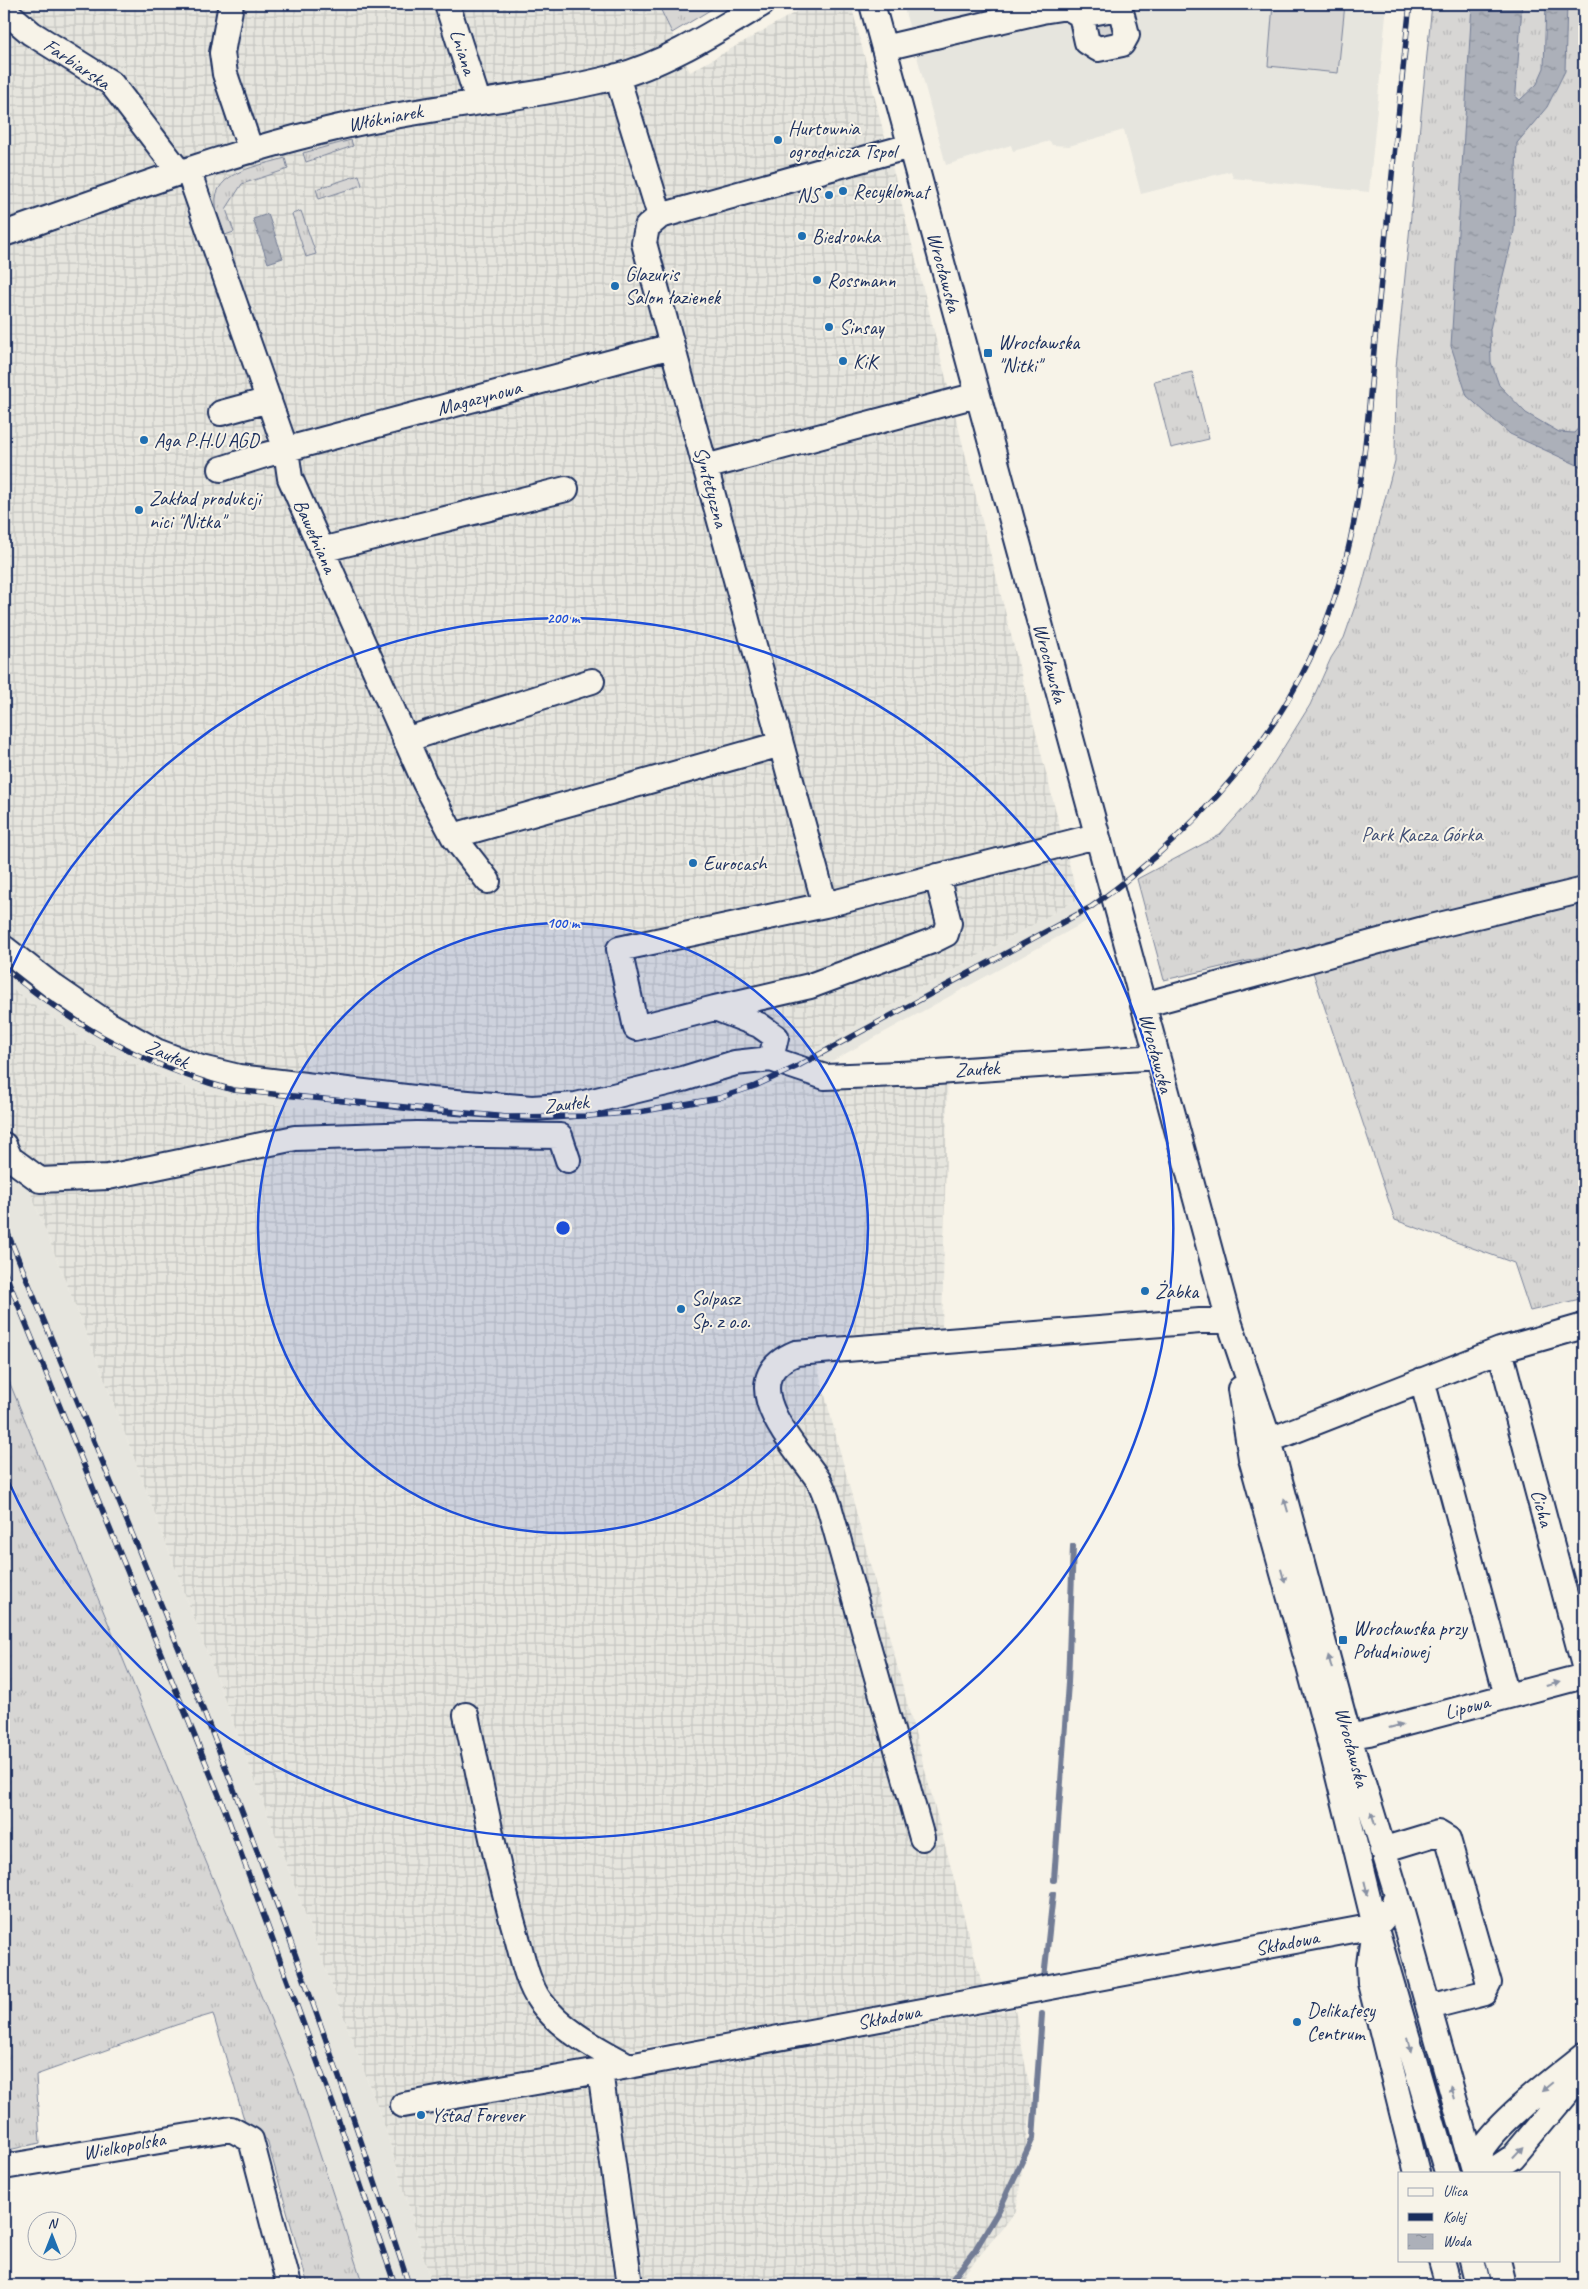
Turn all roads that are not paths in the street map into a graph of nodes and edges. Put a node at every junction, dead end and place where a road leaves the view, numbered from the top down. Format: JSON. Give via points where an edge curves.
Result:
{"nodes":[{"id":1,"x":231,"y":4,"type":"edge"},
{"id":2,"x":447,"y":4,"type":"edge"},
{"id":3,"x":762,"y":4,"type":"edge"},
{"id":4,"x":872,"y":4,"type":"edge"},
{"id":5,"x":4,"y":10,"type":"edge"},
{"id":6,"x":1081,"y":15,"type":"dead end"},
{"id":7,"x":884,"y":48,"type":"junction"},
{"id":8,"x":617,"y":76,"type":"junction"},
{"id":9,"x":478,"y":101,"type":"junction"},
{"id":10,"x":910,"y":146,"type":"junction"},
{"id":11,"x":251,"y":150,"type":"junction"},
{"id":12,"x":184,"y":171,"type":"junction"},
{"id":13,"x":660,"y":216,"type":"junction"},
{"id":14,"x":4,"y":234,"type":"edge"},
{"id":15,"x":672,"y":346,"type":"junction"},
{"id":16,"x":977,"y":395,"type":"junction"},
{"id":17,"x":269,"y":400,"type":"junction"},
{"id":18,"x":222,"y":413,"type":"dead end"},
{"id":19,"x":286,"y":450,"type":"junction"},
{"id":20,"x":705,"y":467,"type":"junction"},
{"id":21,"x":222,"y":469,"type":"dead end"},
{"id":22,"x":566,"y":489,"type":"dead end"},
{"id":23,"x":321,"y":550,"type":"junction"},
{"id":24,"x":592,"y":681,"type":"dead end"},
{"id":25,"x":406,"y":740,"type":"junction"},
{"id":26,"x":781,"y":744,"type":"junction"},
{"id":27,"x":453,"y":836,"type":"junction"},
{"id":28,"x":1096,"y":836,"type":"junction"},
{"id":29,"x":937,"y":876,"type":"junction"},
{"id":30,"x":488,"y":881,"type":"dead end"},
{"id":31,"x":1584,"y":890,"type":"edge"},
{"id":32,"x":825,"y":905,"type":"junction"},
{"id":33,"x":4,"y":948,"type":"edge"},
{"id":34,"x":1143,"y":1005,"type":"junction"},
{"id":35,"x":715,"y":1008,"type":"junction"},
{"id":36,"x":1157,"y":1057,"type":"junction"},
{"id":37,"x":771,"y":1059,"type":"junction"},
{"id":38,"x":4,"y":1145,"type":"edge"},
{"id":39,"x":568,"y":1160,"type":"dead end"},
{"id":40,"x":1229,"y":1321,"type":"junction"},
{"id":41,"x":1584,"y":1326,"type":"edge"},
{"id":42,"x":1500,"y":1350,"type":"junction"},
{"id":43,"x":1422,"y":1380,"type":"junction"},
{"id":44,"x":1259,"y":1444,"type":"junction"},
{"id":45,"x":1584,"y":1666,"type":"edge"},
{"id":46,"x":1584,"y":1676,"type":"edge"},
{"id":47,"x":1507,"y":1696,"type":"junction"},
{"id":48,"x":466,"y":1715,"type":"dead end"},
{"id":49,"x":1339,"y":1738,"type":"junction"},
{"id":50,"x":922,"y":1838,"type":"dead end"},
{"id":51,"x":1382,"y":1850,"type":"junction"},
{"id":52,"x":1397,"y":1895,"type":"junction"},
{"id":53,"x":1375,"y":1926,"type":"junction"},
{"id":54,"x":1418,"y":1970,"type":"junction"},
{"id":55,"x":1429,"y":2008,"type":"junction"},
{"id":56,"x":1584,"y":2055,"type":"edge"},
{"id":57,"x":629,"y":2066,"type":"junction"},
{"id":58,"x":600,"y":2071,"type":"junction"},
{"id":59,"x":1584,"y":2072,"type":"edge"},
{"id":60,"x":402,"y":2106,"type":"dead end"},
{"id":61,"x":1459,"y":2118,"type":"junction"},
{"id":62,"x":1496,"y":2132,"type":"junction"},
{"id":63,"x":4,"y":2167,"type":"edge"},
{"id":64,"x":1418,"y":2172,"type":"edge"},
{"id":65,"x":1447,"y":2172,"type":"edge"},
{"id":66,"x":1475,"y":2172,"type":"edge"},
{"id":67,"x":1475,"y":2172,"type":"edge"},
{"id":68,"x":1479,"y":2172,"type":"edge"},
{"id":69,"x":1442,"y":2262,"type":"edge"},
{"id":70,"x":1472,"y":2262,"type":"edge"},
{"id":71,"x":1498,"y":2262,"type":"edge"},
{"id":72,"x":290,"y":2285,"type":"edge"},
{"id":73,"x":630,"y":2285,"type":"edge"},
{"id":74,"x":1448,"y":2285,"type":"edge"},
{"id":75,"x":1478,"y":2285,"type":"edge"},
{"id":76,"x":1504,"y":2285,"type":"edge"}],
"edges":[{"from":1,"to":11,"type":"street","via":[[222,53],[225,74]]},
{"from":2,"to":9,"type":"street","name":"Lniana"},
{"from":3,"to":8,"type":"street","name":"Włókniarek","via":[[666,57]]},
{"from":4,"to":7,"type":"street","name":"Wrocławska"},
{"from":5,"to":12,"type":"street","name":"Farbiarska","via":[[31,32],[111,83]]},
{"from":6,"to":7,"type":"street","via":[[1067,7],[1042,10]]},
{"from":7,"to":10,"type":"street","name":"Wrocławska"},
{"from":8,"to":9,"type":"street","name":"Włókniarek","via":[[530,95]]},
{"from":8,"to":13,"type":"street"},
{"from":9,"to":11,"type":"street","name":"Włókniarek","via":[[346,125]]},
{"from":10,"to":13,"type":"street"},
{"from":10,"to":16,"type":"street","name":"Wrocławska"},
{"from":11,"to":12,"type":"street","name":"Włókniarek"},
{"from":12,"to":14,"type":"street","name":"Włókniarek"},
{"from":12,"to":17,"type":"street","name":"Bawełniana"},
{"from":13,"to":15,"type":"street","name":"Syntetyczna","via":[[647,227],[644,244]]},
{"from":15,"to":19,"type":"street","name":"Magazynowa"},
{"from":15,"to":20,"type":"street","name":"Syntetyczna"},
{"from":16,"to":20,"type":"street"},
{"from":16,"to":28,"type":"street","name":"Wrocławska"},
{"from":17,"to":18,"type":"street"},
{"from":17,"to":19,"type":"street","name":"Bawełniana"},
{"from":19,"to":21,"type":"street","name":"Magazynowa"},
{"from":19,"to":23,"type":"street","name":"Bawełniana","via":[[290,478]]},
{"from":20,"to":26,"type":"street","name":"Syntetyczna"},
{"from":22,"to":23,"type":"street"},
{"from":23,"to":25,"type":"street","name":"Bawełniana"},
{"from":24,"to":25,"type":"street"},
{"from":25,"to":27,"type":"street","name":"Bawełniana"},
{"from":26,"to":27,"type":"street"},
{"from":26,"to":32,"type":"street","name":"Syntetyczna"},
{"from":27,"to":30,"type":"street","name":"Bawełniana"},
{"from":28,"to":29,"type":"street"},
{"from":28,"to":34,"type":"street","name":"Wrocławska"},
{"from":29,"to":32,"type":"street"},
{"from":29,"to":35,"type":"street","via":[[949,923],[946,934],[810,986]]},
{"from":31,"to":34,"type":"street","via":[[1427,928]]},
{"from":32,"to":35,"type":"street","via":[[619,950],[636,1028]]},
{"from":33,"to":37,"type":"street","name":"Zaułek","via":[[54,988],[156,1051],[201,1068],[239,1077],[431,1100],[532,1108],[576,1105],[735,1063]]},
{"from":34,"to":36,"type":"street","name":"Wrocławska"},
{"from":35,"to":37,"type":"street","via":[[759,1025],[776,1037]]},
{"from":36,"to":37,"type":"street","name":"Zaułek","via":[[825,1077]]},
{"from":36,"to":40,"type":"street","name":"Wrocławska"},
{"from":38,"to":39,"type":"street","via":[[10,1158],[40,1180],[108,1177],[305,1138],[417,1134],[560,1136]]},
{"from":40,"to":44,"type":"street","name":"Wrocławska"},
{"from":40,"to":50,"type":"street","via":[[796,1353],[780,1360],[768,1377],[767,1395],[774,1417],[820,1483],[828,1506]]},
{"from":41,"to":42,"type":"street"},
{"from":42,"to":43,"type":"street"},
{"from":42,"to":45,"type":"street","name":"Cicha"},
{"from":43,"to":44,"type":"street"},
{"from":43,"to":47,"type":"street"},
{"from":44,"to":49,"type":"street","name":"Wrocławska"},
{"from":47,"to":46,"type":"street","name":"Lipowa","one_way":true},
{"from":49,"to":47,"type":"street","name":"Lipowa","one_way":true},
{"from":48,"to":57,"type":"street","via":[[502,1885],[531,1983],[540,2001],[554,2017],[589,2044]]},
{"from":51,"to":49,"type":"street","name":"Wrocławska","one_way":true},
{"from":49,"to":53,"type":"street","name":"Wrocławska","one_way":true},
{"from":51,"to":52,"type":"street","name":"Wrocławska"},
{"from":51,"to":55,"type":"street","via":[[1438,1834],[1448,1839],[1489,1983],[1484,1993]]},
{"from":52,"to":53,"type":"street","via":[[1393,1907]]},
{"from":52,"to":54,"type":"street","name":"Wrocławska"},
{"from":53,"to":54,"type":"street","via":[[1395,1942]]},
{"from":53,"to":57,"type":"street","name":"Składowa"},
{"from":53,"to":64,"type":"street","via":[[1369,1964],[1370,1983]]},
{"from":53,"to":65,"type":"street","name":"Wrocławska","one_way":true},
{"from":54,"to":55,"type":"street","name":"Wrocławska"},
{"from":61,"to":55,"type":"street","name":"Wrocławska","one_way":true},
{"from":56,"to":62,"type":"street","one_way":true},
{"from":57,"to":58,"type":"street","name":"Składowa"},
{"from":58,"to":60,"type":"street","name":"Składowa"},
{"from":58,"to":73,"type":"street"},
{"from":68,"to":59,"type":"street","one_way":true,"via":[[1498,2167],[1513,2157]]},
{"from":61,"to":62,"type":"street","via":[[1474,2128]]},
{"from":61,"to":66,"type":"street","name":"Wrocławska"},
{"from":62,"to":67,"type":"street","via":[[1484,2147]]},
{"from":63,"to":72,"type":"street","name":"Wielkopolska","via":[[231,2128],[250,2140]]},
{"from":69,"to":74,"type":"street"},
{"from":70,"to":75,"type":"street"},
{"from":71,"to":76,"type":"street"}]}
